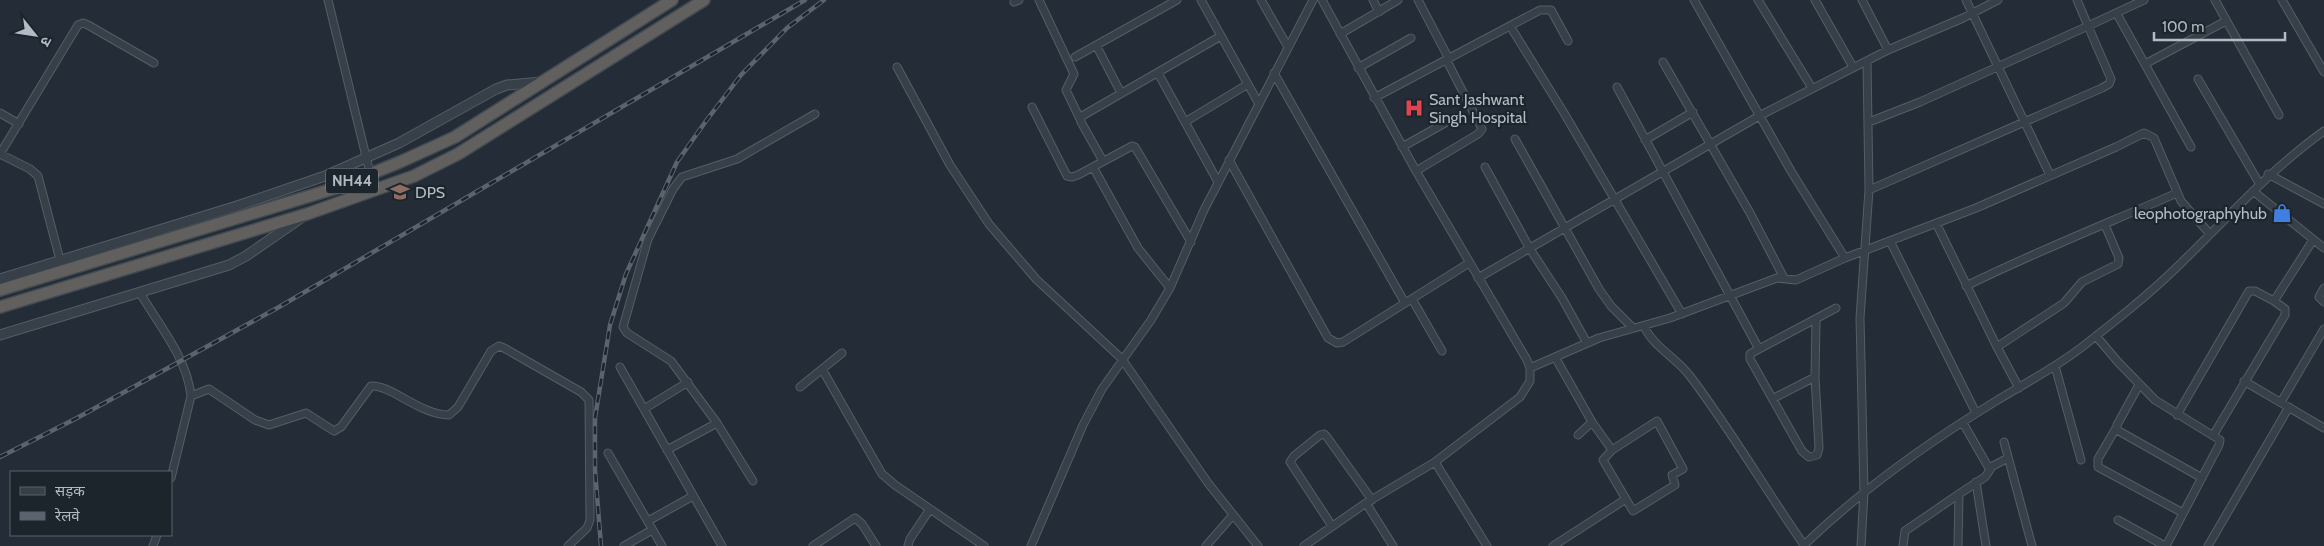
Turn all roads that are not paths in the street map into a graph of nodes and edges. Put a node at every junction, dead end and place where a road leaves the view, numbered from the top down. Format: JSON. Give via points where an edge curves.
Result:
{"nodes":[{"id":1,"x":328,"y":0,"type":"edge"},
{"id":2,"x":672,"y":0,"type":"edge"},
{"id":3,"x":704,"y":0,"type":"edge"},
{"id":4,"x":1039,"y":0,"type":"edge"},
{"id":5,"x":1177,"y":0,"type":"edge"},
{"id":6,"x":1201,"y":0,"type":"edge"},
{"id":7,"x":1261,"y":0,"type":"edge"},
{"id":8,"x":1313,"y":0,"type":"edge"},
{"id":9,"x":1322,"y":0,"type":"edge"},
{"id":10,"x":1373,"y":0,"type":"edge"},
{"id":11,"x":1398,"y":0,"type":"edge"},
{"id":12,"x":1418,"y":0,"type":"edge"},
{"id":13,"x":1694,"y":0,"type":"edge"},
{"id":14,"x":1758,"y":0,"type":"edge"},
{"id":15,"x":1815,"y":0,"type":"edge"},
{"id":16,"x":1966,"y":0,"type":"edge"},
{"id":17,"x":1998,"y":0,"type":"edge"},
{"id":18,"x":2077,"y":0,"type":"edge"},
{"id":19,"x":2215,"y":0,"type":"edge"},
{"id":20,"x":2282,"y":0,"type":"edge"},
{"id":21,"x":1865,"y":1,"type":"edge"},
{"id":22,"x":2139,"y":1,"type":"edge"},
{"id":23,"x":1379,"y":12,"type":"junction"},
{"id":24,"x":1971,"y":14,"type":"junction"},
{"id":25,"x":2117,"y":14,"type":"junction"},
{"id":26,"x":2226,"y":21,"type":"junction"},
{"id":27,"x":1510,"y":26,"type":"junction"},
{"id":28,"x":2088,"y":26,"type":"junction"},
{"id":29,"x":1340,"y":34,"type":"junction"},
{"id":30,"x":1221,"y":36,"type":"junction"},
{"id":31,"x":1411,"y":38,"type":"dead end"},
{"id":32,"x":1568,"y":41,"type":"dead end"},
{"id":33,"x":1096,"y":46,"type":"junction"},
{"id":34,"x":1288,"y":47,"type":"junction"},
{"id":35,"x":1888,"y":50,"type":"junction"},
{"id":36,"x":1075,"y":57,"type":"dead end"},
{"id":37,"x":1448,"y":60,"type":"junction"},
{"id":38,"x":1663,"y":62,"type":"dead end"},
{"id":39,"x":1867,"y":62,"type":"junction"},
{"id":40,"x":154,"y":63,"type":"dead end"},
{"id":41,"x":2145,"y":64,"type":"junction"},
{"id":42,"x":897,"y":67,"type":"dead end"},
{"id":43,"x":1853,"y":67,"type":"junction"},
{"id":44,"x":1998,"y":67,"type":"junction"},
{"id":45,"x":1358,"y":68,"type":"junction"},
{"id":46,"x":2324,"y":72,"type":"edge"},
{"id":47,"x":1158,"y":73,"type":"junction"},
{"id":48,"x":1274,"y":73,"type":"junction"},
{"id":49,"x":2198,"y":79,"type":"dead end"},
{"id":50,"x":543,"y":82,"type":"junction"},
{"id":51,"x":1248,"y":84,"type":"junction"},
{"id":52,"x":1617,"y":88,"type":"dead end"},
{"id":53,"x":1812,"y":88,"type":"junction"},
{"id":54,"x":1122,"y":93,"type":"junction"},
{"id":55,"x":1374,"y":98,"type":"junction"},
{"id":56,"x":1258,"y":104,"type":"junction"},
{"id":57,"x":1032,"y":107,"type":"dead end"},
{"id":58,"x":1693,"y":112,"type":"junction"},
{"id":59,"x":0,"y":114,"type":"edge"},
{"id":60,"x":815,"y":114,"type":"dead end"},
{"id":61,"x":1761,"y":115,"type":"junction"},
{"id":62,"x":2278,"y":115,"type":"dead end"},
{"id":63,"x":1080,"y":119,"type":"junction"},
{"id":64,"x":2024,"y":120,"type":"junction"},
{"id":65,"x":1185,"y":122,"type":"junction"},
{"id":66,"x":1869,"y":122,"type":"junction"},
{"id":67,"x":1445,"y":123,"type":"dead end"},
{"id":68,"x":19,"y":124,"type":"junction"},
{"id":69,"x":2324,"y":130,"type":"edge"},
{"id":70,"x":1516,"y":139,"type":"dead end"},
{"id":71,"x":1645,"y":140,"type":"junction"},
{"id":72,"x":1712,"y":145,"type":"junction"},
{"id":73,"x":1402,"y":147,"type":"junction"},
{"id":74,"x":2191,"y":147,"type":"dead end"},
{"id":75,"x":0,"y":154,"type":"edge"},
{"id":76,"x":366,"y":159,"type":"junction"},
{"id":77,"x":1230,"y":160,"type":"junction"},
{"id":78,"x":1103,"y":161,"type":"junction"},
{"id":79,"x":1093,"y":167,"type":"junction"},
{"id":80,"x":1485,"y":167,"type":"dead end"},
{"id":81,"x":1416,"y":171,"type":"junction"},
{"id":82,"x":1662,"y":172,"type":"junction"},
{"id":83,"x":370,"y":174,"type":"junction"},
{"id":84,"x":2268,"y":174,"type":"junction"},
{"id":85,"x":2050,"y":175,"type":"junction"},
{"id":86,"x":1218,"y":182,"type":"junction"},
{"id":87,"x":2259,"y":183,"type":"junction"},
{"id":88,"x":1870,"y":190,"type":"junction"},
{"id":89,"x":2252,"y":191,"type":"junction"},
{"id":90,"x":2177,"y":193,"type":"junction"},
{"id":91,"x":1614,"y":201,"type":"junction"},
{"id":92,"x":2324,"y":204,"type":"edge"},
{"id":93,"x":307,"y":214,"type":"junction"},
{"id":94,"x":1936,"y":223,"type":"junction"},
{"id":95,"x":2105,"y":225,"type":"junction"},
{"id":96,"x":1566,"y":227,"type":"junction"},
{"id":97,"x":2210,"y":233,"type":"junction"},
{"id":98,"x":2313,"y":240,"type":"junction"},
{"id":99,"x":1890,"y":241,"type":"junction"},
{"id":100,"x":1191,"y":242,"type":"junction"},
{"id":101,"x":2324,"y":248,"type":"edge"},
{"id":102,"x":1530,"y":249,"type":"junction"},
{"id":103,"x":1864,"y":251,"type":"junction"},
{"id":104,"x":1844,"y":258,"type":"junction"},
{"id":105,"x":60,"y":260,"type":"junction"},
{"id":106,"x":1469,"y":264,"type":"junction"},
{"id":107,"x":1478,"y":278,"type":"junction"},
{"id":108,"x":1784,"y":278,"type":"junction"},
{"id":109,"x":0,"y":279,"type":"edge"},
{"id":110,"x":1966,"y":286,"type":"junction"},
{"id":111,"x":1170,"y":288,"type":"junction"},
{"id":112,"x":2324,"y":288,"type":"edge"},
{"id":113,"x":0,"y":290,"type":"edge"},
{"id":114,"x":140,"y":293,"type":"junction"},
{"id":115,"x":1730,"y":295,"type":"junction"},
{"id":116,"x":1412,"y":299,"type":"junction"},
{"id":117,"x":2274,"y":301,"type":"junction"},
{"id":118,"x":2324,"y":302,"type":"edge"},
{"id":119,"x":1405,"y":303,"type":"junction"},
{"id":120,"x":0,"y":308,"type":"edge"},
{"id":121,"x":1836,"y":308,"type":"dead end"},
{"id":122,"x":1682,"y":314,"type":"junction"},
{"id":123,"x":1816,"y":321,"type":"junction"},
{"id":124,"x":1644,"y":326,"type":"junction"},
{"id":125,"x":1633,"y":328,"type":"junction"},
{"id":126,"x":2324,"y":328,"type":"edge"},
{"id":127,"x":0,"y":335,"type":"edge"},
{"id":128,"x":2096,"y":336,"type":"junction"},
{"id":129,"x":1587,"y":343,"type":"junction"},
{"id":130,"x":1996,"y":348,"type":"junction"},
{"id":131,"x":1759,"y":349,"type":"junction"},
{"id":132,"x":1442,"y":351,"type":"dead end"},
{"id":133,"x":842,"y":353,"type":"dead end"},
{"id":134,"x":1555,"y":357,"type":"junction"},
{"id":135,"x":1122,"y":359,"type":"junction"},
{"id":136,"x":2055,"y":366,"type":"junction"},
{"id":137,"x":620,"y":367,"type":"dead end"},
{"id":138,"x":1530,"y":368,"type":"junction"},
{"id":139,"x":822,"y":369,"type":"junction"},
{"id":140,"x":1815,"y":377,"type":"junction"},
{"id":141,"x":2244,"y":381,"type":"junction"},
{"id":142,"x":688,"y":382,"type":"junction"},
{"id":143,"x":2139,"y":385,"type":"junction"},
{"id":144,"x":800,"y":387,"type":"dead end"},
{"id":145,"x":2019,"y":388,"type":"junction"},
{"id":146,"x":191,"y":396,"type":"junction"},
{"id":147,"x":1774,"y":398,"type":"junction"},
{"id":148,"x":2281,"y":402,"type":"junction"},
{"id":149,"x":2289,"y":407,"type":"junction"},
{"id":150,"x":644,"y":409,"type":"junction"},
{"id":151,"x":1976,"y":414,"type":"junction"},
{"id":152,"x":2177,"y":415,"type":"junction"},
{"id":153,"x":1592,"y":422,"type":"junction"},
{"id":154,"x":1963,"y":422,"type":"junction"},
{"id":155,"x":717,"y":423,"type":"junction"},
{"id":156,"x":2116,"y":428,"type":"junction"},
{"id":157,"x":2324,"y":428,"type":"edge"},
{"id":158,"x":2214,"y":434,"type":"junction"},
{"id":159,"x":1578,"y":435,"type":"dead end"},
{"id":160,"x":2004,"y":442,"type":"dead end"},
{"id":161,"x":667,"y":450,"type":"junction"},
{"id":162,"x":1612,"y":450,"type":"junction"},
{"id":163,"x":608,"y":453,"type":"dead end"},
{"id":164,"x":2008,"y":458,"type":"junction"},
{"id":165,"x":2081,"y":460,"type":"dead end"},
{"id":166,"x":1435,"y":462,"type":"junction"},
{"id":167,"x":1989,"y":468,"type":"junction"},
{"id":168,"x":172,"y":474,"type":"edge"},
{"id":169,"x":2202,"y":478,"type":"junction"},
{"id":170,"x":753,"y":481,"type":"dead end"},
{"id":171,"x":1976,"y":482,"type":"junction"},
{"id":172,"x":1864,"y":492,"type":"junction"},
{"id":173,"x":1960,"y":494,"type":"junction"},
{"id":174,"x":694,"y":496,"type":"junction"},
{"id":175,"x":1626,"y":499,"type":"junction"},
{"id":176,"x":1369,"y":501,"type":"junction"},
{"id":177,"x":930,"y":509,"type":"junction"},
{"id":178,"x":2183,"y":514,"type":"junction"},
{"id":179,"x":1233,"y":515,"type":"junction"},
{"id":180,"x":2118,"y":520,"type":"dead end"},
{"id":181,"x":648,"y":521,"type":"junction"},
{"id":182,"x":1332,"y":526,"type":"junction"},
{"id":183,"x":652,"y":530,"type":"junction"},
{"id":184,"x":1257,"y":545,"type":"edge"},
{"id":185,"x":1803,"y":545,"type":"edge"},
{"id":186,"x":568,"y":546,"type":"edge"},
{"id":187,"x":624,"y":546,"type":"edge"},
{"id":188,"x":662,"y":546,"type":"edge"},
{"id":189,"x":722,"y":546,"type":"edge"},
{"id":190,"x":813,"y":546,"type":"edge"},
{"id":191,"x":875,"y":546,"type":"edge"},
{"id":192,"x":908,"y":546,"type":"edge"},
{"id":193,"x":984,"y":546,"type":"edge"},
{"id":194,"x":1031,"y":546,"type":"edge"},
{"id":195,"x":1206,"y":546,"type":"edge"},
{"id":196,"x":1304,"y":546,"type":"edge"},
{"id":197,"x":1393,"y":546,"type":"edge"},
{"id":198,"x":1487,"y":546,"type":"edge"},
{"id":199,"x":1553,"y":546,"type":"edge"},
{"id":200,"x":1861,"y":546,"type":"edge"},
{"id":201,"x":1903,"y":546,"type":"edge"},
{"id":202,"x":1958,"y":546,"type":"edge"},
{"id":203,"x":1986,"y":546,"type":"edge"},
{"id":204,"x":2032,"y":546,"type":"edge"},
{"id":205,"x":2165,"y":546,"type":"edge"},
{"id":206,"x":2208,"y":546,"type":"edge"}],
"edges":[{"from":1,"to":76,"type":"street"},
{"from":2,"to":50,"type":"highway","number":"NH44"},
{"from":3,"to":93,"type":"highway","number":"NH44","via":[[458,154],[414,176]]},
{"from":4,"to":63,"type":"street","via":[[1074,72],[1066,90]]},
{"from":5,"to":33,"type":"street"},
{"from":6,"to":30,"type":"street"},
{"from":7,"to":34,"type":"street"},
{"from":8,"to":34,"type":"street"},
{"from":9,"to":29,"type":"street"},
{"from":10,"to":23,"type":"street"},
{"from":11,"to":23,"type":"street"},
{"from":12,"to":37,"type":"street"},
{"from":13,"to":61,"type":"street"},
{"from":14,"to":53,"type":"street"},
{"from":15,"to":43,"type":"street"},
{"from":16,"to":24,"type":"street"},
{"from":17,"to":24,"type":"street"},
{"from":18,"to":28,"type":"street"},
{"from":19,"to":26,"type":"street"},
{"from":20,"to":46,"type":"street"},
{"from":21,"to":35,"type":"street"},
{"from":22,"to":25,"type":"street"},
{"from":23,"to":29,"type":"street"},
{"from":24,"to":35,"type":"street"},
{"from":24,"to":44,"type":"street"},
{"from":25,"to":28,"type":"street"},
{"from":25,"to":41,"type":"street"},
{"from":26,"to":41,"type":"street"},
{"from":26,"to":62,"type":"street"},
{"from":27,"to":32,"type":"street","via":[[1548,9]]},
{"from":27,"to":37,"type":"street"},
{"from":27,"to":91,"type":"street"},
{"from":28,"to":44,"type":"street"},
{"from":28,"to":64,"type":"street","via":[[2111,82]]},
{"from":29,"to":45,"type":"street"},
{"from":30,"to":47,"type":"street"},
{"from":30,"to":51,"type":"street"},
{"from":31,"to":45,"type":"street"},
{"from":33,"to":36,"type":"street"},
{"from":33,"to":54,"type":"street"},
{"from":34,"to":48,"type":"street"},
{"from":35,"to":39,"type":"street"},
{"from":37,"to":55,"type":"street"},
{"from":37,"to":81,"type":"street","via":[[1482,129]]},
{"from":38,"to":58,"type":"street"},
{"from":39,"to":43,"type":"street"},
{"from":39,"to":66,"type":"street"},
{"from":40,"to":68,"type":"street","via":[[83,23],[78,25]]},
{"from":41,"to":74,"type":"street"},
{"from":42,"to":135,"type":"street","via":[[950,165],[997,235],[1036,279]]},
{"from":43,"to":53,"type":"street"},
{"from":44,"to":64,"type":"street"},
{"from":44,"to":66,"type":"street"},
{"from":45,"to":55,"type":"street"},
{"from":47,"to":54,"type":"street"},
{"from":47,"to":65,"type":"street"},
{"from":48,"to":56,"type":"street"},
{"from":48,"to":119,"type":"street"},
{"from":49,"to":87,"type":"street"},
{"from":50,"to":76,"type":"street","via":[[496,89]]},
{"from":50,"to":83,"type":"highway","number":"NH44","via":[[455,137]]},
{"from":51,"to":56,"type":"street"},
{"from":51,"to":65,"type":"street"},
{"from":52,"to":71,"type":"street"},
{"from":53,"to":61,"type":"street"},
{"from":54,"to":63,"type":"street"},
{"from":55,"to":73,"type":"street"},
{"from":56,"to":77,"type":"street"},
{"from":57,"to":79,"type":"street","via":[[1067,176],[1072,177]]},
{"from":58,"to":71,"type":"street"},
{"from":58,"to":72,"type":"street"},
{"from":59,"to":68,"type":"street"},
{"from":60,"to":142,"type":"street","via":[[737,159],[682,177],[648,239],[622,327],[671,361]]},
{"from":61,"to":72,"type":"street"},
{"from":61,"to":104,"type":"street"},
{"from":63,"to":78,"type":"street"},
{"from":64,"to":85,"type":"street"},
{"from":64,"to":88,"type":"street"},
{"from":65,"to":86,"type":"street"},
{"from":66,"to":88,"type":"street"},
{"from":67,"to":73,"type":"street"},
{"from":68,"to":75,"type":"street"},
{"from":69,"to":84,"type":"street"},
{"from":70,"to":96,"type":"street"},
{"from":71,"to":82,"type":"street"},
{"from":72,"to":82,"type":"street"},
{"from":72,"to":108,"type":"street"},
{"from":73,"to":81,"type":"street"},
{"from":75,"to":105,"type":"street","via":[[38,176]]},
{"from":76,"to":83,"type":"street"},
{"from":76,"to":105,"type":"street","via":[[237,206]]},
{"from":77,"to":86,"type":"street"},
{"from":77,"to":119,"type":"street","via":[[1328,338],[1337,343],[1343,342]]},
{"from":78,"to":79,"type":"street"},
{"from":78,"to":100,"type":"street","via":[[1135,147]]},
{"from":79,"to":111,"type":"street","via":[[1138,248]]},
{"from":80,"to":102,"type":"street"},
{"from":81,"to":106,"type":"street"},
{"from":82,"to":91,"type":"street"},
{"from":82,"to":115,"type":"street"},
{"from":83,"to":113,"type":"highway","number":"NH44","via":[[336,188]]},
{"from":84,"to":87,"type":"street"},
{"from":84,"to":92,"type":"street"},
{"from":85,"to":90,"type":"street","via":[[2144,132],[2154,138]]},
{"from":85,"to":94,"type":"street"},
{"from":86,"to":100,"type":"street"},
{"from":87,"to":89,"type":"street"},
{"from":88,"to":103,"type":"street"},
{"from":89,"to":97,"type":"street"},
{"from":89,"to":98,"type":"street"},
{"from":90,"to":95,"type":"street"},
{"from":90,"to":97,"type":"street"},
{"from":91,"to":96,"type":"street"},
{"from":91,"to":122,"type":"street"},
{"from":93,"to":114,"type":"street","via":[[229,265]]},
{"from":93,"to":120,"type":"highway","number":"NH44"},
{"from":94,"to":99,"type":"street"},
{"from":94,"to":110,"type":"street"},
{"from":95,"to":110,"type":"street"},
{"from":95,"to":130,"type":"street","via":[[2119,258],[2118,264],[2082,282],[2064,303]]},
{"from":96,"to":102,"type":"street"},
{"from":96,"to":125,"type":"street","via":[[1607,301]]},
{"from":97,"to":128,"type":"street","via":[[2157,286]]},
{"from":98,"to":101,"type":"street"},
{"from":98,"to":117,"type":"street"},
{"from":99,"to":103,"type":"street"},
{"from":99,"to":151,"type":"street"},
{"from":100,"to":111,"type":"street"},
{"from":102,"to":107,"type":"street"},
{"from":102,"to":129,"type":"street"},
{"from":103,"to":104,"type":"street"},
{"from":103,"to":172,"type":"street","via":[[1860,318]]},
{"from":104,"to":108,"type":"street","via":[[1794,281]]},
{"from":105,"to":109,"type":"street"},
{"from":106,"to":107,"type":"street"},
{"from":106,"to":116,"type":"street"},
{"from":107,"to":138,"type":"street"},
{"from":108,"to":115,"type":"street"},
{"from":110,"to":130,"type":"street"},
{"from":111,"to":135,"type":"street"},
{"from":112,"to":118,"type":"street","via":[[2319,299]]},
{"from":114,"to":127,"type":"street"},
{"from":114,"to":146,"type":"street","via":[[181,362]]},
{"from":115,"to":122,"type":"street"},
{"from":115,"to":131,"type":"street"},
{"from":116,"to":119,"type":"street"},
{"from":116,"to":132,"type":"street"},
{"from":117,"to":141,"type":"street","via":[[2286,311]]},
{"from":117,"to":152,"type":"street","via":[[2250,291]]},
{"from":121,"to":123,"type":"street"},
{"from":122,"to":124,"type":"street"},
{"from":123,"to":131,"type":"street"},
{"from":123,"to":140,"type":"street"},
{"from":124,"to":125,"type":"street"},
{"from":124,"to":185,"type":"street","via":[[1650,338],[1680,364],[1710,401]]},
{"from":125,"to":129,"type":"street"},
{"from":126,"to":148,"type":"street"},
{"from":128,"to":136,"type":"street"},
{"from":128,"to":143,"type":"street"},
{"from":129,"to":134,"type":"street"},
{"from":130,"to":145,"type":"street"},
{"from":131,"to":147,"type":"street","via":[[1750,354],[1750,359]]},
{"from":133,"to":139,"type":"street"},
{"from":134,"to":138,"type":"street"},
{"from":134,"to":153,"type":"street"},
{"from":135,"to":179,"type":"street"},
{"from":135,"to":194,"type":"street","via":[[1083,425]]},
{"from":136,"to":145,"type":"street"},
{"from":136,"to":165,"type":"street"},
{"from":137,"to":150,"type":"street"},
{"from":138,"to":166,"type":"street","via":[[1530,381],[1520,397]]},
{"from":139,"to":144,"type":"street"},
{"from":139,"to":177,"type":"street","via":[[882,474]]},
{"from":140,"to":147,"type":"street"},
{"from":140,"to":147,"type":"street","via":[[1819,448],[1813,457],[1802,451]]},
{"from":141,"to":148,"type":"street"},
{"from":141,"to":158,"type":"street"},
{"from":142,"to":150,"type":"street"},
{"from":142,"to":155,"type":"street"},
{"from":143,"to":152,"type":"street"},
{"from":143,"to":156,"type":"street"},
{"from":145,"to":151,"type":"street"},
{"from":146,"to":168,"type":"street"},
{"from":146,"to":186,"type":"street","via":[[209,389],[262,423],[275,424],[306,413],[334,431],[341,427],[371,386],[426,411],[449,414],[458,407],[491,351],[498,346],[504,348],[581,392],[589,400],[590,520],[587,528]]},
{"from":148,"to":149,"type":"street"},
{"from":149,"to":157,"type":"street"},
{"from":149,"to":206,"type":"street"},
{"from":150,"to":161,"type":"street"},
{"from":151,"to":154,"type":"street"},
{"from":152,"to":158,"type":"street"},
{"from":153,"to":159,"type":"street"},
{"from":153,"to":162,"type":"street"},
{"from":154,"to":167,"type":"street"},
{"from":154,"to":172,"type":"street"},
{"from":155,"to":161,"type":"street"},
{"from":155,"to":170,"type":"street"},
{"from":156,"to":169,"type":"street"},
{"from":156,"to":178,"type":"street","via":[[2098,459],[2098,467]]},
{"from":158,"to":169,"type":"street","via":[[2220,442]]},
{"from":160,"to":164,"type":"street"},
{"from":161,"to":174,"type":"street"},
{"from":162,"to":175,"type":"street","via":[[1603,460]]},
{"from":162,"to":175,"type":"street","via":[[1657,421],[1682,469],[1672,474],[1675,485],[1633,511]]},
{"from":163,"to":181,"type":"street"},
{"from":164,"to":167,"type":"street"},
{"from":164,"to":204,"type":"street"},
{"from":166,"to":176,"type":"street"},
{"from":166,"to":198,"type":"street"},
{"from":167,"to":171,"type":"street","via":[[1988,473]]},
{"from":169,"to":178,"type":"street"},
{"from":171,"to":173,"type":"street"},
{"from":171,"to":203,"type":"street"},
{"from":172,"to":185,"type":"street"},
{"from":172,"to":200,"type":"street"},
{"from":173,"to":201,"type":"street","via":[[1905,531]]},
{"from":173,"to":202,"type":"street"},
{"from":174,"to":181,"type":"street"},
{"from":174,"to":189,"type":"street"},
{"from":175,"to":199,"type":"street"},
{"from":176,"to":182,"type":"street"},
{"from":176,"to":182,"type":"street","via":[[1327,437],[1320,435],[1290,462]]},
{"from":176,"to":197,"type":"street"},
{"from":177,"to":192,"type":"street"},
{"from":177,"to":193,"type":"street"},
{"from":178,"to":205,"type":"street"},
{"from":179,"to":184,"type":"street"},
{"from":179,"to":195,"type":"street"},
{"from":180,"to":205,"type":"street"},
{"from":181,"to":183,"type":"street"},
{"from":182,"to":196,"type":"street"},
{"from":183,"to":187,"type":"street"},
{"from":183,"to":188,"type":"street"},
{"from":190,"to":191,"type":"street","via":[[855,518]]}]}
